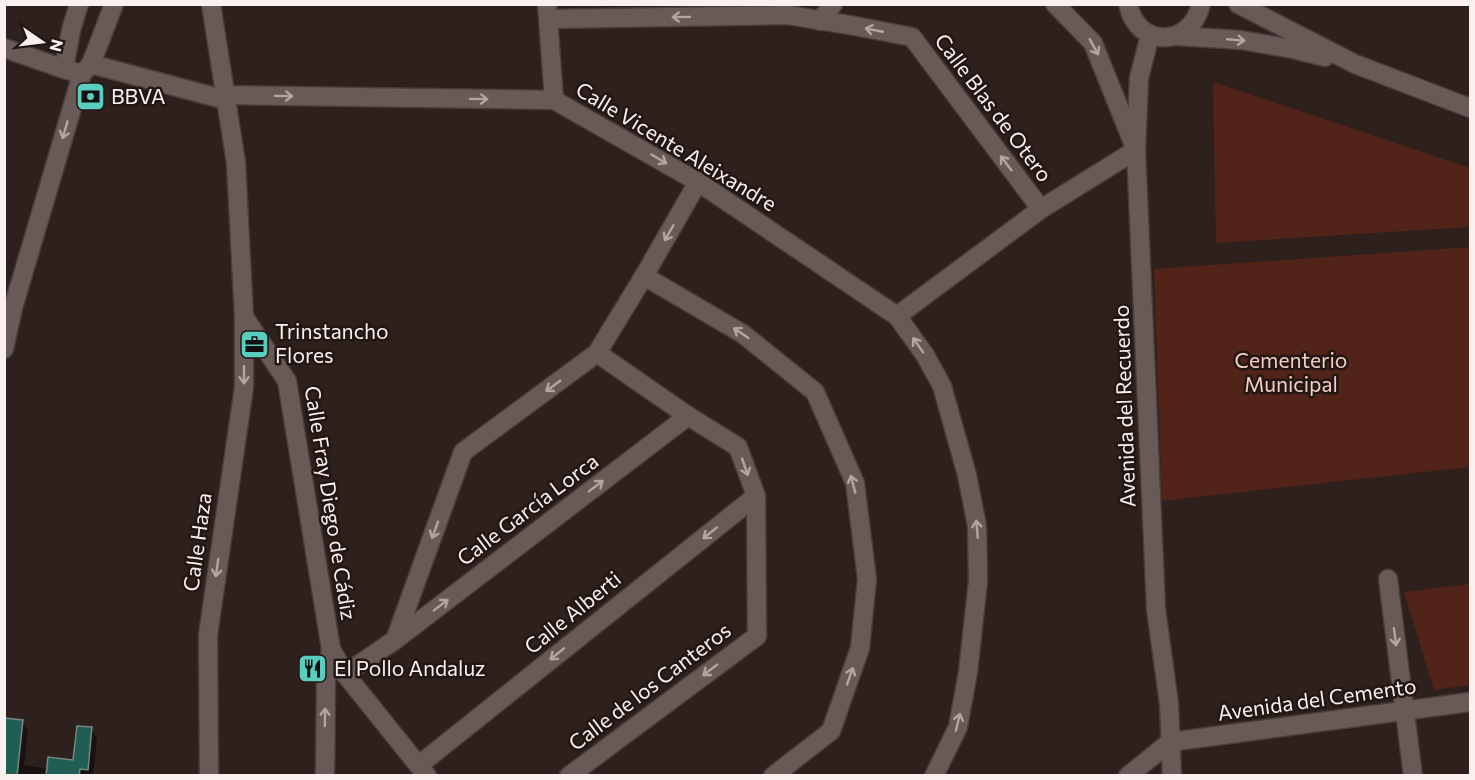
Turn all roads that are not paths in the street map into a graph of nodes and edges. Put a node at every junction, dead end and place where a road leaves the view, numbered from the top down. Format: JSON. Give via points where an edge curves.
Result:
{"nodes":[{"id":1,"x":79,"y":4,"type":"edge"},
{"id":2,"x":114,"y":4,"type":"edge"},
{"id":3,"x":211,"y":4,"type":"edge"},
{"id":4,"x":834,"y":4,"type":"edge"},
{"id":5,"x":1055,"y":4,"type":"edge"},
{"id":6,"x":1113,"y":4,"type":"edge"},
{"id":7,"x":1128,"y":4,"type":"edge"},
{"id":8,"x":1201,"y":4,"type":"edge"},
{"id":9,"x":1238,"y":4,"type":"edge"},
{"id":10,"x":718,"y":11,"type":"edge"},
{"id":11,"x":548,"y":12,"type":"edge"},
{"id":12,"x":820,"y":21,"type":"junction"},
{"id":13,"x":1144,"y":31,"type":"junction"},
{"id":14,"x":1177,"y":36,"type":"junction"},
{"id":15,"x":4,"y":48,"type":"edge"},
{"id":16,"x":1356,"y":64,"type":"junction"},
{"id":17,"x":79,"y":69,"type":"junction"},
{"id":18,"x":226,"y":98,"type":"junction"},
{"id":19,"x":554,"y":100,"type":"junction"},
{"id":20,"x":1470,"y":108,"type":"edge"},
{"id":21,"x":1136,"y":150,"type":"junction"},
{"id":22,"x":698,"y":182,"type":"junction"},
{"id":23,"x":1041,"y":209,"type":"junction"},
{"id":24,"x":644,"y":276,"type":"junction"},
{"id":25,"x":9,"y":307,"type":"edge"},
{"id":26,"x":897,"y":316,"type":"junction"},
{"id":27,"x":244,"y":317,"type":"junction"},
{"id":28,"x":4,"y":349,"type":"edge"},
{"id":29,"x":597,"y":353,"type":"junction"},
{"id":30,"x":688,"y":417,"type":"junction"},
{"id":31,"x":756,"y":496,"type":"junction"},
{"id":32,"x":1388,"y":579,"type":"dead end"},
{"id":33,"x":395,"y":640,"type":"junction"},
{"id":34,"x":331,"y":649,"type":"junction"},
{"id":35,"x":345,"y":674,"type":"junction"},
{"id":36,"x":1470,"y":702,"type":"edge"},
{"id":37,"x":1404,"y":711,"type":"junction"},
{"id":38,"x":1170,"y":742,"type":"junction"},
{"id":39,"x":423,"y":770,"type":"edge"},
{"id":40,"x":209,"y":776,"type":"edge"},
{"id":41,"x":325,"y":776,"type":"edge"},
{"id":42,"x":569,"y":776,"type":"edge"},
{"id":43,"x":773,"y":776,"type":"edge"},
{"id":44,"x":934,"y":776,"type":"edge"},
{"id":45,"x":1128,"y":776,"type":"edge"},
{"id":46,"x":1172,"y":776,"type":"edge"},
{"id":47,"x":1413,"y":776,"type":"edge"}],
"edges":[{"from":1,"to":17,"type":"street","via":[[71,30]]},
{"from":2,"to":17,"type":"street"},
{"from":3,"to":18,"type":"street"},
{"from":4,"to":12,"type":"street"},
{"from":5,"to":21,"type":"street","one_way":true,"via":[[1093,42]]},
{"from":6,"to":13,"type":"street"},
{"from":7,"to":13,"type":"street","via":[[1132,17]]},
{"from":8,"to":14,"type":"street","via":[[1194,23]]},
{"from":9,"to":16,"type":"street"},
{"from":10,"to":11,"type":"street","name":"Calle Blas de Otero","one_way":true},
{"from":10,"to":12,"type":"street","name":"Calle Blas de Otero"},
{"from":11,"to":19,"type":"street"},
{"from":23,"to":12,"type":"street","name":"Calle Blas de Otero","one_way":true,"via":[[912,37]]},
{"from":13,"to":14,"type":"street","via":[[1168,38]]},
{"from":13,"to":21,"type":"street","name":"Avenida del Recuerdo"},
{"from":14,"to":16,"type":"street","one_way":true,"via":[[1241,40]]},
{"from":15,"to":17,"type":"street","name":"Calle Vicente Aleixandre"},
{"from":16,"to":20,"type":"street"},
{"from":17,"to":18,"type":"street","name":"Calle Vicente Aleixandre"},
{"from":17,"to":25,"type":"street","one_way":true},
{"from":18,"to":19,"type":"street","name":"Calle Vicente Aleixandre","one_way":true},
{"from":18,"to":27,"type":"street","via":[[236,163]]},
{"from":19,"to":22,"type":"street","name":"Calle Vicente Aleixandre","one_way":true},
{"from":21,"to":23,"type":"street"},
{"from":21,"to":38,"type":"street","name":"Avenida del Recuerdo","via":[[1156,609]]},
{"from":22,"to":24,"type":"street","one_way":true},
{"from":22,"to":26,"type":"street","name":"Calle Vicente Aleixandre"},
{"from":23,"to":26,"type":"street"},
{"from":24,"to":29,"type":"street"},
{"from":43,"to":24,"type":"street","one_way":true,"via":[[831,732],[860,648],[867,579],[855,483],[815,392],[743,334]]},
{"from":25,"to":28,"type":"street"},
{"from":44,"to":26,"type":"street","one_way":true,"via":[[958,727],[968,672],[978,581],[978,526],[942,386]]},
{"from":27,"to":34,"type":"street","name":"Calle Fray Diego de Cádiz","via":[[287,381]]},
{"from":27,"to":40,"type":"street","name":"Calle Haza","one_way":true,"via":[[244,387],[208,635]]},
{"from":29,"to":30,"type":"street"},
{"from":29,"to":33,"type":"street","one_way":true,"via":[[463,452]]},
{"from":30,"to":31,"type":"street","one_way":true,"via":[[738,447]]},
{"from":33,"to":30,"type":"street","name":"Calle García Lorca","one_way":true},
{"from":31,"to":39,"type":"street","name":"Calle Alberti","one_way":true},
{"from":31,"to":42,"type":"street","name":"Calle de los Canteros","one_way":true,"via":[[757,636]]},
{"from":32,"to":37,"type":"street","one_way":true},
{"from":33,"to":35,"type":"street","name":"Calle García Lorca"},
{"from":34,"to":35,"type":"street","name":"Calle Fray Diego de Cádiz"},
{"from":41,"to":34,"type":"street","one_way":true,"via":[[326,680]]},
{"from":35,"to":39,"type":"street","name":"Calle Fray Diego de Cádiz"},
{"from":36,"to":37,"type":"street","name":"Avenida del Cemento"},
{"from":37,"to":38,"type":"street","name":"Avenida del Cemento"},
{"from":37,"to":47,"type":"street"},
{"from":38,"to":45,"type":"street"},
{"from":38,"to":46,"type":"street","name":"Avenida del Recuerdo"}]}
